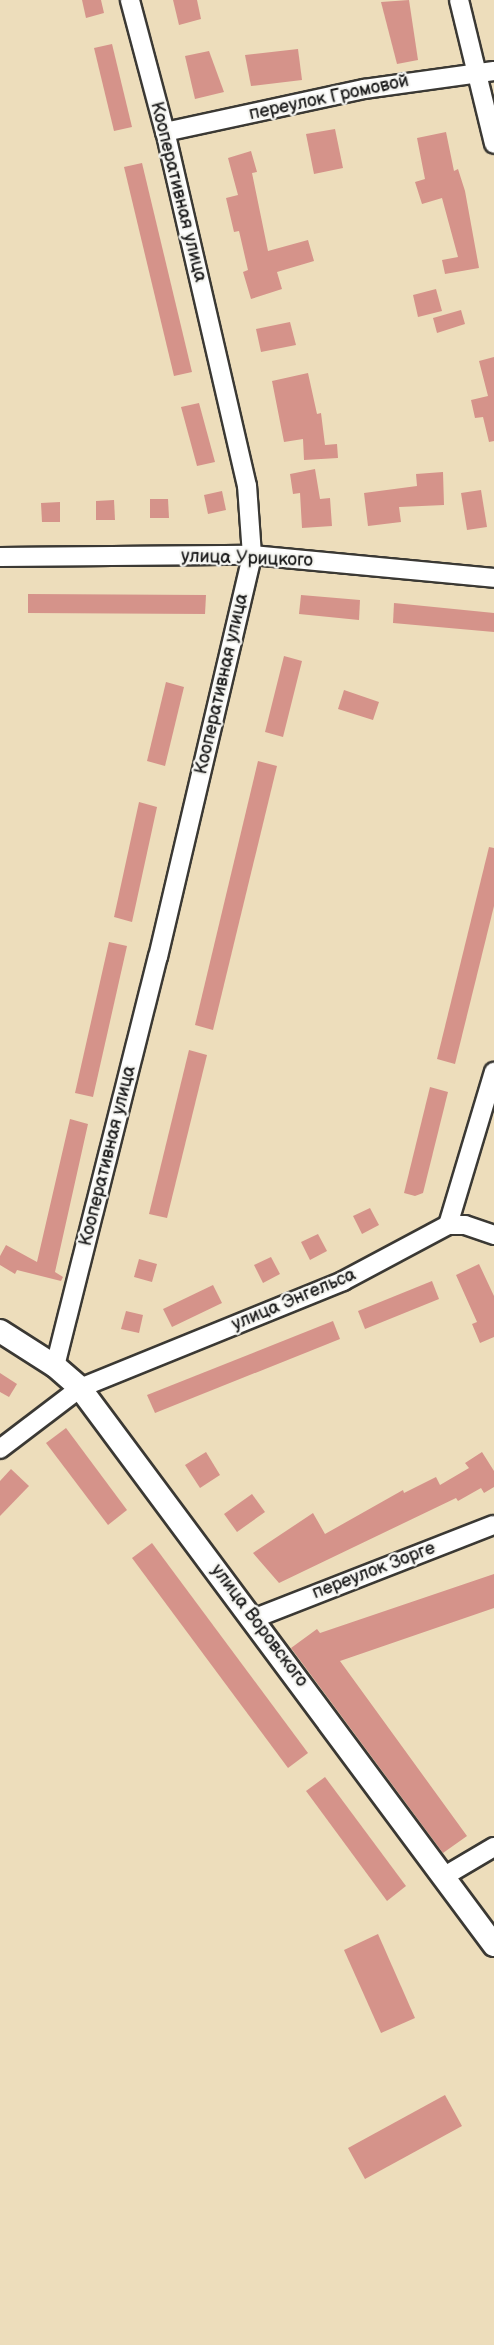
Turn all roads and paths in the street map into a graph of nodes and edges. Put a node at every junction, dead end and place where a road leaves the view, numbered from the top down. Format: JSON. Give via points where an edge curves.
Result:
{"nodes":[{"id":1,"x":130,"y":0,"type":"edge"},
{"id":2,"x":459,"y":0,"type":"edge"},
{"id":3,"x":486,"y":73,"type":"edge"},
{"id":4,"x":165,"y":132,"type":"junction"},
{"id":5,"x":494,"y":144,"type":"edge"},
{"id":6,"x":252,"y":555,"type":"junction"},
{"id":7,"x":0,"y":557,"type":"edge"},
{"id":8,"x":494,"y":578,"type":"edge"},
{"id":9,"x":494,"y":1072,"type":"edge"},
{"id":10,"x":448,"y":1225,"type":"junction"},
{"id":11,"x":494,"y":1235,"type":"edge"},
{"id":12,"x":0,"y":1331,"type":"edge"},
{"id":13,"x":55,"y":1366,"type":"junction"},
{"id":14,"x":80,"y":1388,"type":"junction"},
{"id":15,"x":0,"y":1449,"type":"edge"},
{"id":16,"x":494,"y":1525,"type":"edge"},
{"id":17,"x":255,"y":1618,"type":"junction"},
{"id":18,"x":494,"y":1847,"type":"edge"},
{"id":19,"x":443,"y":1877,"type":"junction"},
{"id":20,"x":494,"y":1945,"type":"edge"}],
"edges":[{"from":1,"to":4,"type":"street","name":"Кооперативная улица"},
{"from":2,"to":3,"type":"street"},
{"from":3,"to":4,"type":"street","name":"переулок Громовой","via":[[451,74],[363,89]]},
{"from":3,"to":5,"type":"street"},
{"from":4,"to":6,"type":"street","name":"Кооперативная улица","via":[[247,486]]},
{"from":6,"to":7,"type":"street","name":"улица Урицкого"},
{"from":6,"to":8,"type":"street","name":"улица Урицкого"},
{"from":6,"to":13,"type":"street","name":"Кооперативная улица","via":[[158,957]]},
{"from":9,"to":10,"type":"street"},
{"from":10,"to":11,"type":"street","via":[[465,1225]]},
{"from":10,"to":14,"type":"street","name":"улица Энгельса","via":[[343,1281]]},
{"from":12,"to":13,"type":"street","name":"улица Воровского"},
{"from":13,"to":14,"type":"street","name":"улица Воровского"},
{"from":14,"to":15,"type":"street","name":"улица Энгельса"},
{"from":14,"to":17,"type":"street","name":"улица Воровского"},
{"from":16,"to":17,"type":"street","name":"переулок Зорге"},
{"from":17,"to":19,"type":"street","name":"улица Воровского"},
{"from":18,"to":19,"type":"street"},
{"from":19,"to":20,"type":"street","name":"улица Воровского"}]}
